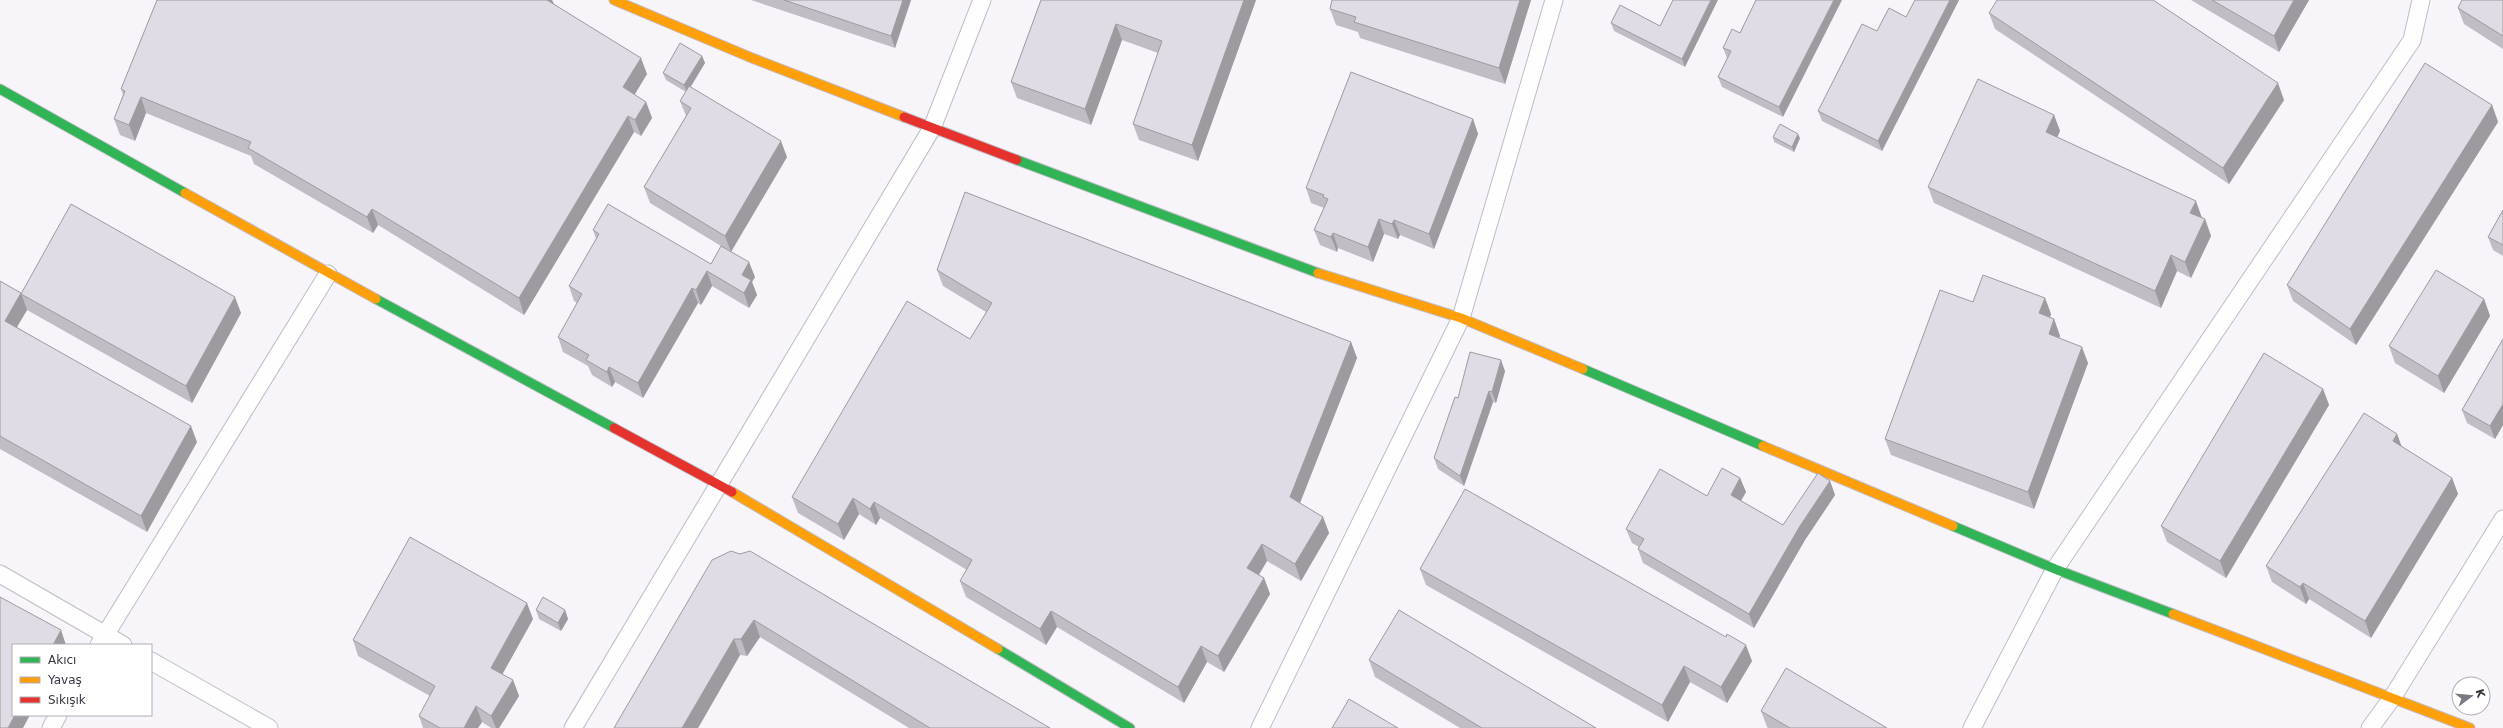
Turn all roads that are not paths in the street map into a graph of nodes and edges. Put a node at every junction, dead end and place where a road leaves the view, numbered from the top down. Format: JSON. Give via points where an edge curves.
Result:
{"nodes":[{"id":1,"x":614,"y":0,"type":"edge"},
{"id":2,"x":982,"y":0,"type":"edge"},
{"id":3,"x":1554,"y":0,"type":"edge"},
{"id":4,"x":2421,"y":0,"type":"edge"},
{"id":5,"x":0,"y":89,"type":"edge"},
{"id":6,"x":932,"y":128,"type":"junction"},
{"id":7,"x":328,"y":274,"type":"junction"},
{"id":8,"x":1461,"y":318,"type":"junction"},
{"id":9,"x":719,"y":484,"type":"junction"},
{"id":10,"x":2503,"y":519,"type":"edge"},
{"id":11,"x":2055,"y":569,"type":"junction"},
{"id":12,"x":0,"y":574,"type":"edge"},
{"id":13,"x":102,"y":640,"type":"edge"},
{"id":14,"x":119,"y":644,"type":"edge"},
{"id":15,"x":152,"y":662,"type":"edge"},
{"id":16,"x":2392,"y":698,"type":"junction"},
{"id":17,"x":57,"y":716,"type":"edge"},
{"id":18,"x":51,"y":728,"type":"edge"},
{"id":19,"x":270,"y":728,"type":"edge"},
{"id":20,"x":573,"y":728,"type":"edge"},
{"id":21,"x":1130,"y":728,"type":"edge"},
{"id":22,"x":1260,"y":728,"type":"edge"},
{"id":23,"x":1972,"y":728,"type":"edge"},
{"id":24,"x":2370,"y":728,"type":"edge"},
{"id":25,"x":2470,"y":728,"type":"edge"}],
"edges":[{"from":1,"to":6,"type":"street","via":[[752,58]]},
{"from":2,"to":6,"type":"street"},
{"from":3,"to":8,"type":"street"},
{"from":4,"to":11,"type":"street","via":[[2412,40]]},
{"from":5,"to":7,"type":"street"},
{"from":6,"to":8,"type":"street","via":[[1320,274]]},
{"from":6,"to":9,"type":"street"},
{"from":7,"to":9,"type":"street"},
{"from":7,"to":13,"type":"street"},
{"from":8,"to":11,"type":"street"},
{"from":8,"to":22,"type":"street"},
{"from":9,"to":20,"type":"street"},
{"from":9,"to":21,"type":"street"},
{"from":10,"to":16,"type":"street"},
{"from":11,"to":16,"type":"street"},
{"from":11,"to":23,"type":"street"},
{"from":12,"to":13,"type":"street"},
{"from":13,"to":14,"type":"street"},
{"from":15,"to":19,"type":"street"},
{"from":16,"to":24,"type":"street"},
{"from":16,"to":25,"type":"street"},
{"from":17,"to":18,"type":"street"}]}
